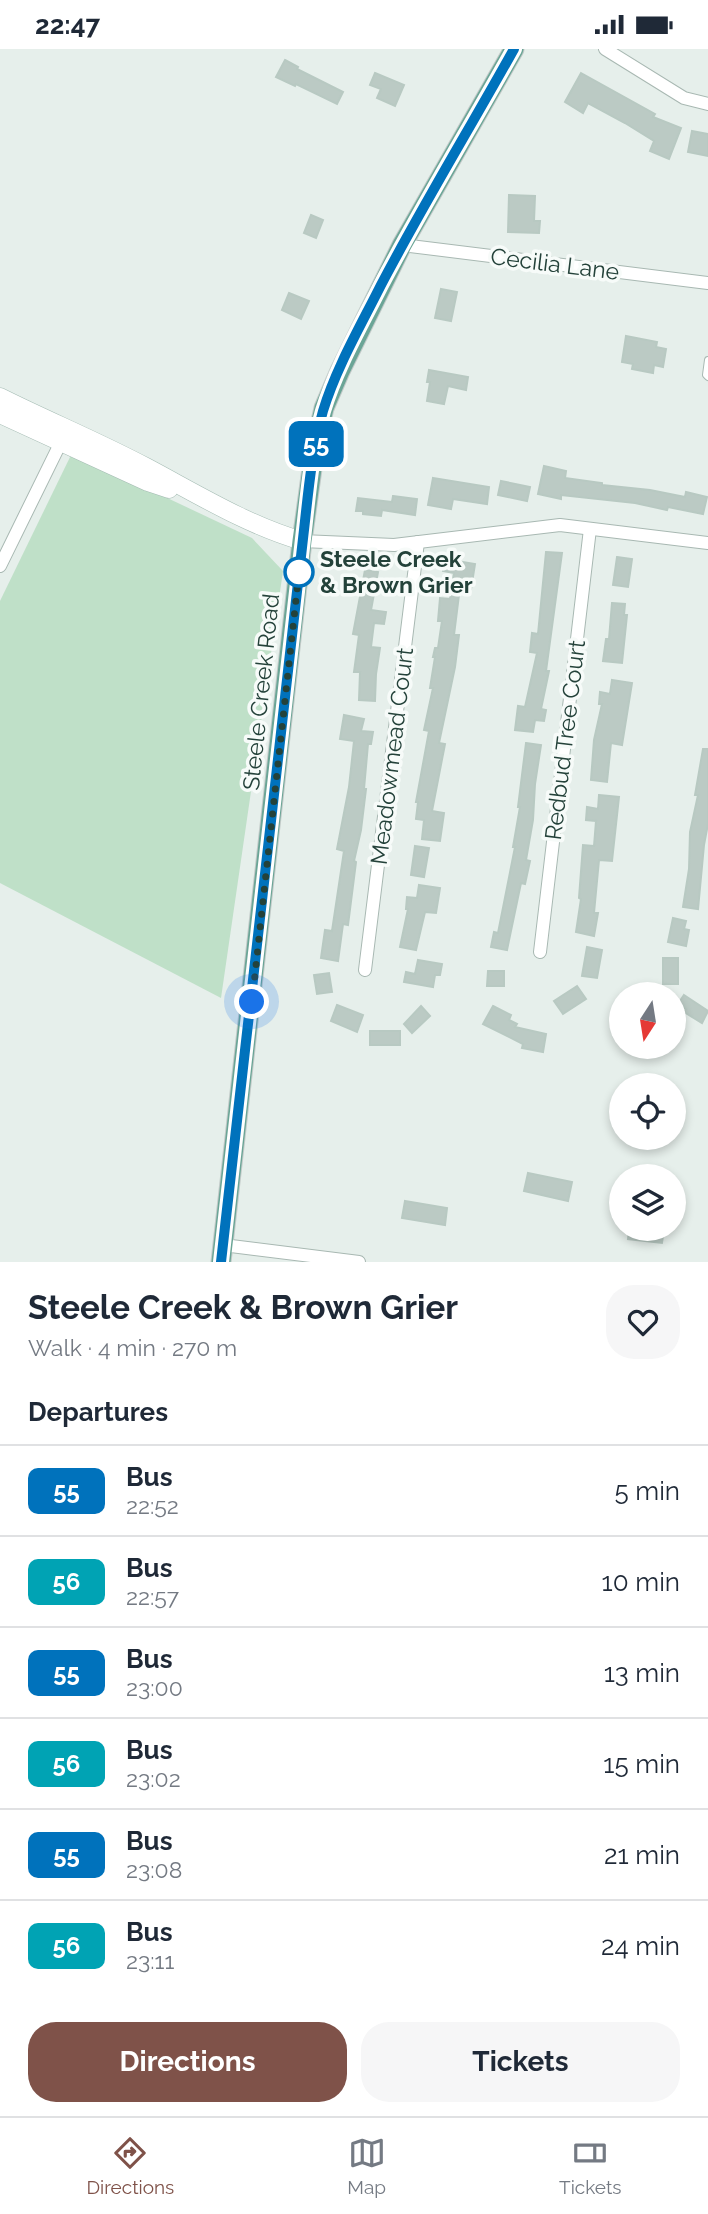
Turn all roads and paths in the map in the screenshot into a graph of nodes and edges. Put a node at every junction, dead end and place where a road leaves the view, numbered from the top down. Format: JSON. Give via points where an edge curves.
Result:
{"nodes":[{"id":1,"x":514,"y":49,"type":"edge"},
{"id":2,"x":605,"y":49,"type":"edge"},
{"id":3,"x":708,"y":104,"type":"edge"},
{"id":4,"x":402,"y":245,"type":"junction"},
{"id":5,"x":708,"y":283,"type":"edge"},
{"id":6,"x":708,"y":360,"type":"edge"},
{"id":7,"x":708,"y":377,"type":"edge"},
{"id":8,"x":0,"y":397,"type":"edge"},
{"id":9,"x":0,"y":414,"type":"edge"},
{"id":10,"x":61,"y":442,"type":"junction"},
{"id":11,"x":203,"y":499,"type":"junction"},
{"id":12,"x":590,"y":529,"type":"junction"},
{"id":13,"x":302,"y":541,"type":"junction"},
{"id":14,"x":418,"y":543,"type":"junction"},
{"id":15,"x":708,"y":543,"type":"edge"},
{"id":16,"x":0,"y":566,"type":"edge"},
{"id":17,"x":540,"y":952,"type":"dead end"},
{"id":18,"x":365,"y":970,"type":"dead end"},
{"id":19,"x":222,"y":1254,"type":"edge"},
{"id":20,"x":359,"y":1262,"type":"edge"}],
"edges":[{"from":1,"to":4,"type":"main road","name":"Steele Creek Road"},
{"from":2,"to":3,"type":"street","via":[[684,98]]},
{"from":4,"to":5,"type":"street","name":"Cecilia Lane"},
{"from":4,"to":13,"type":"main road","name":"Steele Creek Road","via":[[324,408]]},
{"from":6,"to":7,"type":"lane"},
{"from":8,"to":11,"type":"main road"},
{"from":9,"to":10,"type":"main road"},
{"from":10,"to":11,"type":"main road","via":[[148,482]]},
{"from":10,"to":16,"type":"street"},
{"from":11,"to":13,"type":"main road"},
{"from":12,"to":14,"type":"street","via":[[560,525]]},
{"from":12,"to":15,"type":"street"},
{"from":12,"to":17,"type":"street","name":"Redbud Tree Court"},
{"from":13,"to":14,"type":"street"},
{"from":13,"to":19,"type":"main road","name":"Steele Creek Road"},
{"from":14,"to":18,"type":"street","name":"Meadowmead Court"},
{"from":19,"to":20,"type":"street"}]}
